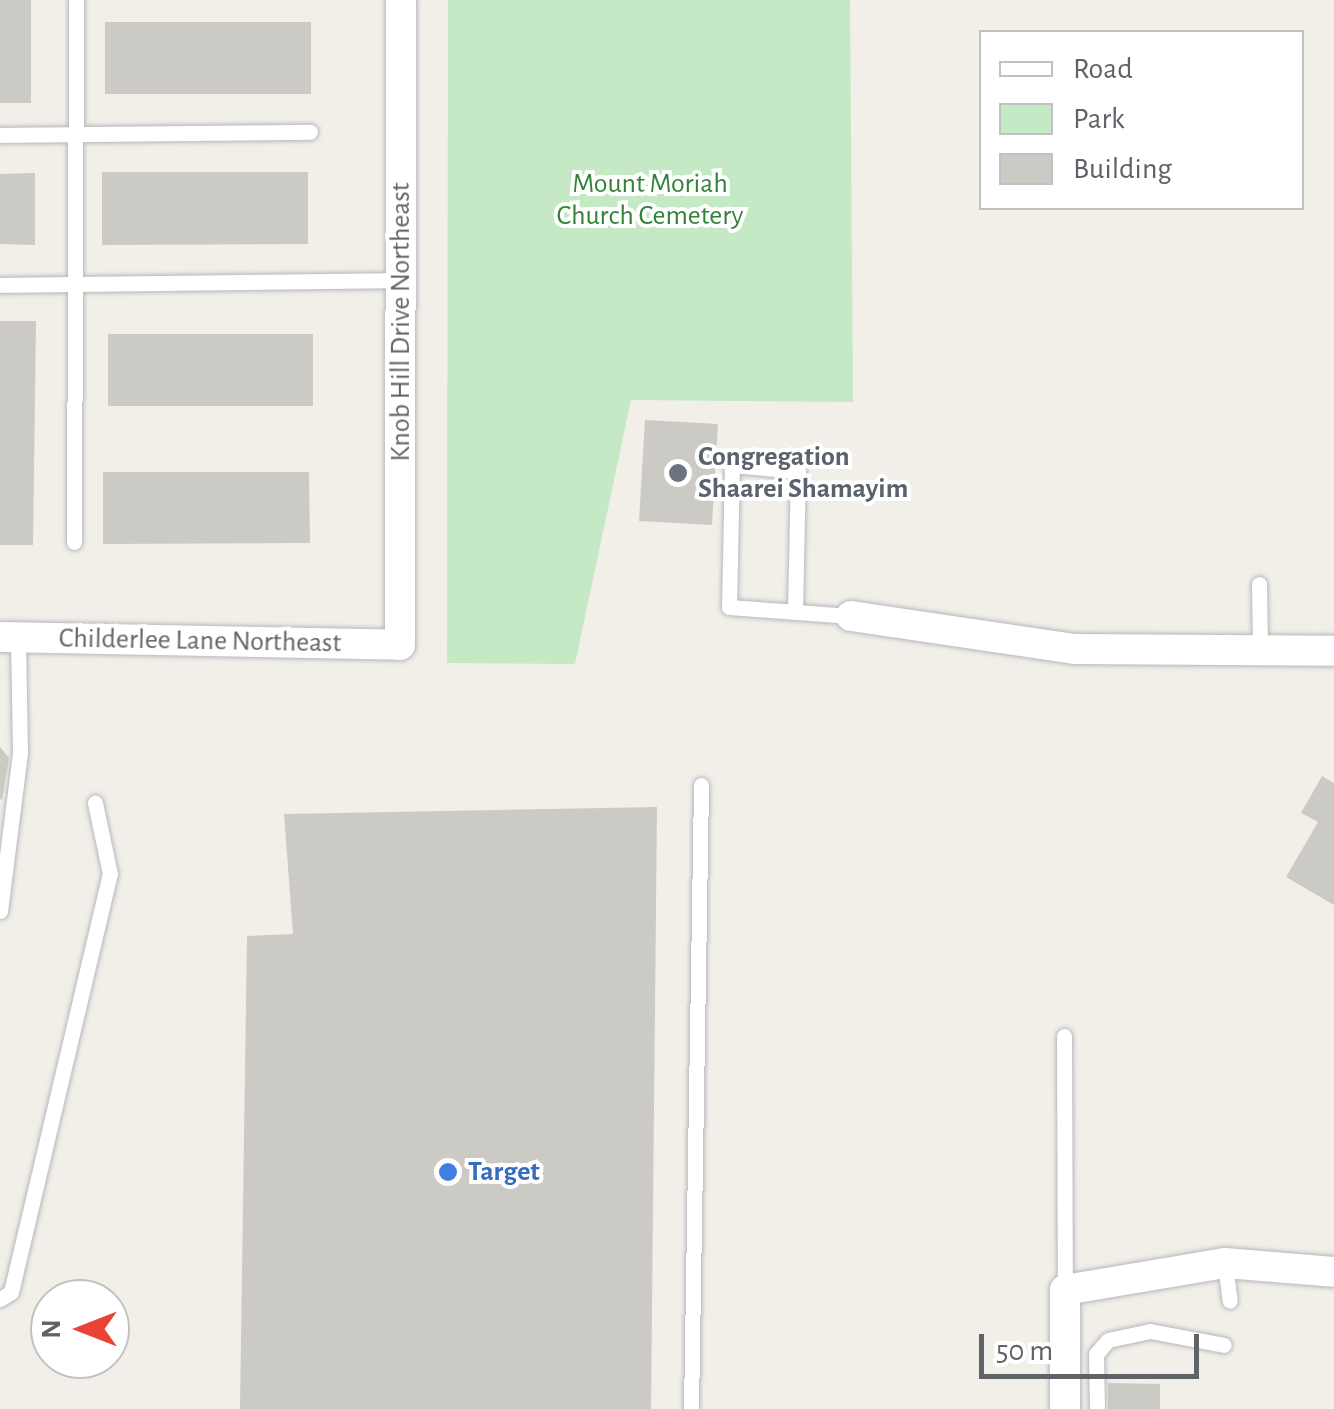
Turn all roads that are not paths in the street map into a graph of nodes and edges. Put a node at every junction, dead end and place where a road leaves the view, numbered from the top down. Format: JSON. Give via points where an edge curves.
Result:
{"nodes":[{"id":1,"x":76,"y":0,"type":"edge"},
{"id":2,"x":400,"y":0,"type":"edge"},
{"id":3,"x":310,"y":132,"type":"dead end"},
{"id":4,"x":73,"y":134,"type":"junction"},
{"id":5,"x":0,"y":135,"type":"edge"},
{"id":6,"x":402,"y":280,"type":"junction"},
{"id":7,"x":75,"y":284,"type":"junction"},
{"id":8,"x":0,"y":285,"type":"edge"},
{"id":9,"x":74,"y":542,"type":"dead end"},
{"id":10,"x":1260,"y":584,"type":"dead end"},
{"id":11,"x":795,"y":612,"type":"junction"},
{"id":12,"x":851,"y":616,"type":"joint"},
{"id":13,"x":9,"y":637,"type":"edge"},
{"id":14,"x":400,"y":645,"type":"joint"},
{"id":15,"x":1260,"y":651,"type":"junction"},
{"id":16,"x":1334,"y":652,"type":"edge"},
{"id":17,"x":8,"y":712,"type":"edge"},
{"id":18,"x":701,"y":785,"type":"dead end"},
{"id":19,"x":95,"y":802,"type":"dead end"},
{"id":20,"x":0,"y":911,"type":"edge"},
{"id":21,"x":1064,"y":1036,"type":"dead end"},
{"id":22,"x":1226,"y":1264,"type":"junction"},
{"id":23,"x":1334,"y":1272,"type":"edge"},
{"id":24,"x":1066,"y":1290,"type":"junction"},
{"id":25,"x":0,"y":1299,"type":"edge"},
{"id":26,"x":1230,"y":1301,"type":"dead end"},
{"id":27,"x":1224,"y":1345,"type":"dead end"},
{"id":28,"x":691,"y":1409,"type":"edge"},
{"id":29,"x":1065,"y":1409,"type":"edge"},
{"id":30,"x":1096,"y":1409,"type":"edge"}],
"edges":[{"from":1,"to":4,"type":"lane"},
{"from":2,"to":6,"type":"street","name":"Knob Hill Drive Northeast"},
{"from":3,"to":4,"type":"lane"},
{"from":4,"to":5,"type":"lane"},
{"from":4,"to":7,"type":"lane"},
{"from":6,"to":7,"type":"lane"},
{"from":6,"to":14,"type":"street","name":"Knob Hill Drive Northeast"},
{"from":7,"to":8,"type":"lane"},
{"from":7,"to":9,"type":"lane"},
{"from":10,"to":15,"type":"lane"},
{"from":11,"to":11,"type":"lane","via":[[728,606],[732,465],[798,471]]},
{"from":11,"to":12,"type":"lane"},
{"from":12,"to":15,"type":"street","via":[[1075,649]]},
{"from":13,"to":14,"type":"street","name":"Childerlee Lane Northeast"},
{"from":13,"to":17,"type":"lane"},
{"from":15,"to":16,"type":"street"},
{"from":17,"to":20,"type":"lane","via":[[20,752]]},
{"from":18,"to":28,"type":"lane"},
{"from":19,"to":25,"type":"lane","via":[[110,874],[10,1292]]},
{"from":21,"to":24,"type":"lane"},
{"from":22,"to":23,"type":"street"},
{"from":22,"to":24,"type":"street"},
{"from":22,"to":26,"type":"lane"},
{"from":24,"to":29,"type":"street"},
{"from":27,"to":30,"type":"lane","via":[[1150,1331],[1108,1340],[1096,1354]]}]}
